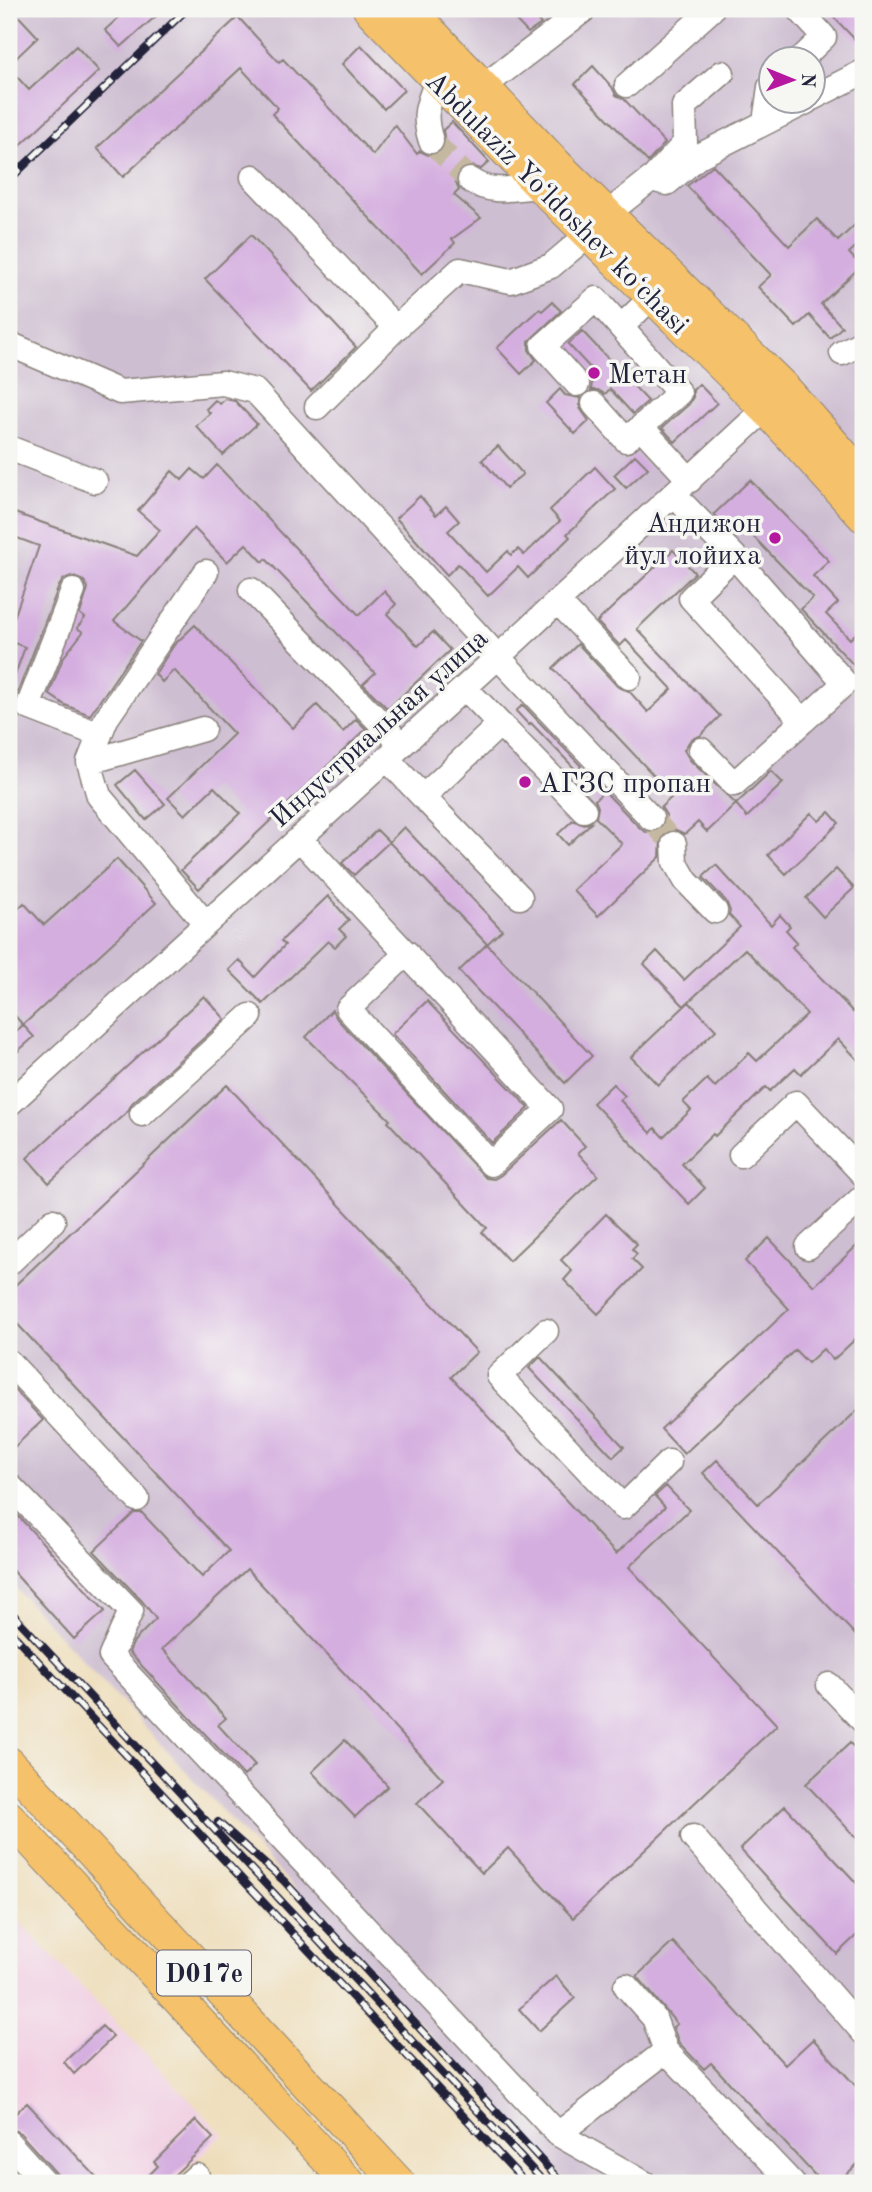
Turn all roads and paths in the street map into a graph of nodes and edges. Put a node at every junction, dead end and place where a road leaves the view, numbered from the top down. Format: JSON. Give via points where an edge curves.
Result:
{"nodes":[{"id":1,"x":369,"y":9,"type":"edge"},
{"id":2,"x":409,"y":9,"type":"edge"},
{"id":3,"x":584,"y":9,"type":"edge"},
{"id":4,"x":711,"y":9,"type":"edge"},
{"id":5,"x":799,"y":9,"type":"edge"},
{"id":6,"x":815,"y":46,"type":"edge"},
{"id":7,"x":863,"y":72,"type":"edge"},
{"id":8,"x":722,"y":73,"type":"dead end"},
{"id":9,"x":437,"y":80,"type":"junction"},
{"id":10,"x":627,"y":85,"type":"dead end"},
{"id":11,"x":826,"y":91,"type":"edge"},
{"id":12,"x":474,"y":97,"type":"junction"},
{"id":13,"x":766,"y":116,"type":"edge"},
{"id":14,"x":777,"y":116,"type":"edge"},
{"id":15,"x":765,"y":122,"type":"junction"},
{"id":16,"x":431,"y":141,"type":"tunnel mouth"},
{"id":17,"x":253,"y":177,"type":"dead end"},
{"id":18,"x":651,"y":179,"type":"junction"},
{"id":19,"x":470,"y":180,"type":"tunnel mouth"},
{"id":20,"x":540,"y":186,"type":"junction"},
{"id":21,"x":598,"y":224,"type":"junction"},
{"id":22,"x":652,"y":297,"type":"junction"},
{"id":23,"x":621,"y":327,"type":"junction"},
{"id":24,"x":396,"y":328,"type":"junction"},
{"id":25,"x":9,"y":344,"type":"edge"},
{"id":26,"x":577,"y":384,"type":"dead end"},
{"id":27,"x":776,"y":400,"type":"junction"},
{"id":28,"x":594,"y":404,"type":"dead end"},
{"id":29,"x":317,"y":407,"type":"dead end"},
{"id":30,"x":641,"y":427,"type":"junction"},
{"id":31,"x":9,"y":448,"type":"edge"},
{"id":32,"x":863,"y":477,"type":"edge"},
{"id":33,"x":95,"y":481,"type":"dead end"},
{"id":34,"x":682,"y":488,"type":"junction"},
{"id":35,"x":863,"y":516,"type":"edge"},
{"id":36,"x":734,"y":556,"type":"junction"},
{"id":37,"x":206,"y":572,"type":"dead end"},
{"id":38,"x":251,"y":590,"type":"dead end"},
{"id":39,"x":73,"y":591,"type":"dead end"},
{"id":40,"x":558,"y":602,"type":"junction"},
{"id":41,"x":498,"y":657,"type":"junction"},
{"id":42,"x":629,"y":677,"type":"dead end"},
{"id":43,"x":465,"y":688,"type":"junction"},
{"id":44,"x":803,"y":721,"type":"junction"},
{"id":45,"x":500,"y":724,"type":"junction"},
{"id":46,"x":202,"y":729,"type":"dead end"},
{"id":47,"x":100,"y":735,"type":"junction"},
{"id":48,"x":701,"y":750,"type":"dead end"},
{"id":49,"x":394,"y":752,"type":"junction"},
{"id":50,"x":89,"y":762,"type":"junction"},
{"id":51,"x":423,"y":797,"type":"junction"},
{"id":52,"x":584,"y":810,"type":"dead end"},
{"id":53,"x":651,"y":818,"type":"tunnel mouth"},
{"id":54,"x":300,"y":839,"type":"junction"},
{"id":55,"x":674,"y":844,"type":"tunnel mouth"},
{"id":56,"x":520,"y":897,"type":"dead end"},
{"id":57,"x":715,"y":911,"type":"dead end"},
{"id":58,"x":206,"y":924,"type":"junction"},
{"id":59,"x":407,"y":953,"type":"junction"},
{"id":60,"x":250,"y":1016,"type":"dead end"},
{"id":61,"x":9,"y":1104,"type":"edge"},
{"id":62,"x":142,"y":1114,"type":"dead end"},
{"id":63,"x":741,"y":1154,"type":"dead end"},
{"id":64,"x":863,"y":1174,"type":"edge"},
{"id":65,"x":863,"y":1197,"type":"edge"},
{"id":66,"x":53,"y":1221,"type":"dead end"},
{"id":67,"x":808,"y":1247,"type":"dead end"},
{"id":68,"x":9,"y":1263,"type":"edge"},
{"id":69,"x":547,"y":1331,"type":"dead end"},
{"id":70,"x":9,"y":1362,"type":"edge"},
{"id":71,"x":669,"y":1462,"type":"dead end"},
{"id":72,"x":9,"y":1485,"type":"edge"},
{"id":73,"x":137,"y":1499,"type":"dead end"},
{"id":74,"x":829,"y":1685,"type":"dead end"},
{"id":75,"x":863,"y":1721,"type":"edge"},
{"id":76,"x":9,"y":1763,"type":"edge"},
{"id":77,"x":9,"y":1817,"type":"edge"},
{"id":78,"x":693,"y":1836,"type":"dead end"},
{"id":79,"x":626,"y":1986,"type":"dead end"},
{"id":80,"x":863,"y":2032,"type":"edge"},
{"id":81,"x":666,"y":2051,"type":"junction"},
{"id":82,"x":558,"y":2134,"type":"junction"},
{"id":83,"x":9,"y":2144,"type":"edge"},
{"id":84,"x":45,"y":2183,"type":"edge"},
{"id":85,"x":349,"y":2183,"type":"edge"},
{"id":86,"x":399,"y":2183,"type":"edge"},
{"id":87,"x":644,"y":2183,"type":"edge"},
{"id":88,"x":792,"y":2183,"type":"edge"}],
"edges":[{"from":1,"to":9,"type":"main road","name":"Abdulaziz Yoʻldoshev koʻchasi"},
{"from":2,"to":12,"type":"main road","name":"Abdulaziz Yoʻldoshev koʻchasi"},
{"from":3,"to":12,"type":"street"},
{"from":4,"to":10,"type":"street"},
{"from":5,"to":6,"type":"street","via":[[824,37]]},
{"from":7,"to":11,"type":"street"},
{"from":8,"to":18,"type":"street","via":[[684,106],[685,143]]},
{"from":9,"to":12,"type":"main road","name":"Abdulaziz Yoʻldoshev koʻchasi"},
{"from":9,"to":16,"type":"street","via":[[426,113]]},
{"from":12,"to":20,"type":"main road","name":"Abdulaziz Yoʻldoshev koʻchasi"},
{"from":12,"to":21,"type":"main road","name":"Abdulaziz Yoʻldoshev koʻchasi","via":[[559,167]]},
{"from":13,"to":15,"type":"street"},
{"from":14,"to":15,"type":"street"},
{"from":15,"to":18,"type":"street","via":[[699,156],[667,183]]},
{"from":17,"to":24,"type":"street"},
{"from":18,"to":21,"type":"street"},
{"from":19,"to":20,"type":"street","via":[[496,189]]},
{"from":20,"to":21,"type":"main road","name":"Abdulaziz Yoʻldoshev koʻchasi"},
{"from":21,"to":22,"type":"main road","name":"Abdulaziz Yoʻldoshev koʻchasi"},
{"from":21,"to":24,"type":"street","via":[[551,266],[511,281],[460,270]]},
{"from":21,"to":27,"type":"main road","name":"Abdulaziz Yoʻldoshev koʻchasi"},
{"from":22,"to":23,"type":"street"},
{"from":22,"to":27,"type":"main road","name":"Abdulaziz Yoʻldoshev koʻchasi"},
{"from":23,"to":26,"type":"street","via":[[596,299],[543,346]]},
{"from":23,"to":30,"type":"street","via":[[679,393]]},
{"from":24,"to":29,"type":"street"},
{"from":25,"to":41,"type":"street","via":[[120,392],[223,383],[255,391]]},
{"from":27,"to":32,"type":"main road","name":"Abdulaziz Yoʻldoshev koʻchasi"},
{"from":27,"to":34,"type":"street","name":"Индустриальная улица"},
{"from":27,"to":35,"type":"main road","name":"Abdulaziz Yoʻldoshev koʻchasi"},
{"from":28,"to":30,"type":"street","via":[[626,440]]},
{"from":30,"to":34,"type":"street"},
{"from":31,"to":33,"type":"street"},
{"from":34,"to":36,"type":"street"},
{"from":34,"to":40,"type":"street","name":"Индустриальная улица"},
{"from":36,"to":44,"type":"street","via":[[845,683]]},
{"from":36,"to":44,"type":"street","via":[[691,598]]},
{"from":37,"to":47,"type":"street","via":[[106,719]]},
{"from":38,"to":49,"type":"street"},
{"from":39,"to":47,"type":"street","via":[[28,707]]},
{"from":40,"to":41,"type":"street","name":"Индустриальная улица"},
{"from":40,"to":42,"type":"street"},
{"from":41,"to":43,"type":"street","name":"Индустриальная улица"},
{"from":41,"to":53,"type":"street"},
{"from":43,"to":45,"type":"street"},
{"from":43,"to":49,"type":"street","name":"Индустриальная улица"},
{"from":44,"to":48,"type":"street","via":[[734,783]]},
{"from":45,"to":51,"type":"street"},
{"from":45,"to":52,"type":"street"},
{"from":46,"to":50,"type":"street"},
{"from":47,"to":50,"type":"street"},
{"from":49,"to":51,"type":"street"},
{"from":49,"to":54,"type":"street","name":"Индустриальная улица"},
{"from":50,"to":58,"type":"street","via":[[99,796]]},
{"from":51,"to":56,"type":"street"},
{"from":54,"to":58,"type":"street","name":"Индустриальная улица"},
{"from":54,"to":59,"type":"street"},
{"from":55,"to":57,"type":"street","via":[[675,862],[686,881]]},
{"from":58,"to":61,"type":"street","name":"Индустриальная улица"},
{"from":59,"to":59,"type":"street","via":[[550,1109],[491,1164],[348,1009]]},
{"from":60,"to":62,"type":"street"},
{"from":63,"to":64,"type":"street","via":[[796,1103]]},
{"from":65,"to":67,"type":"street"},
{"from":66,"to":68,"type":"street"},
{"from":69,"to":71,"type":"street","via":[[499,1376],[623,1507]]},
{"from":70,"to":73,"type":"street"},
{"from":72,"to":82,"type":"street","via":[[131,1611],[111,1656]]},
{"from":74,"to":75,"type":"street"},
{"from":76,"to":86,"type":"main road","number":"D017e"},
{"from":77,"to":85,"type":"main road","number":"D017e"},
{"from":78,"to":80,"type":"street"},
{"from":79,"to":81,"type":"street","via":[[654,2018]]},
{"from":81,"to":82,"type":"street"},
{"from":81,"to":88,"type":"street"},
{"from":82,"to":87,"type":"street"},
{"from":83,"to":84,"type":"street"}]}
